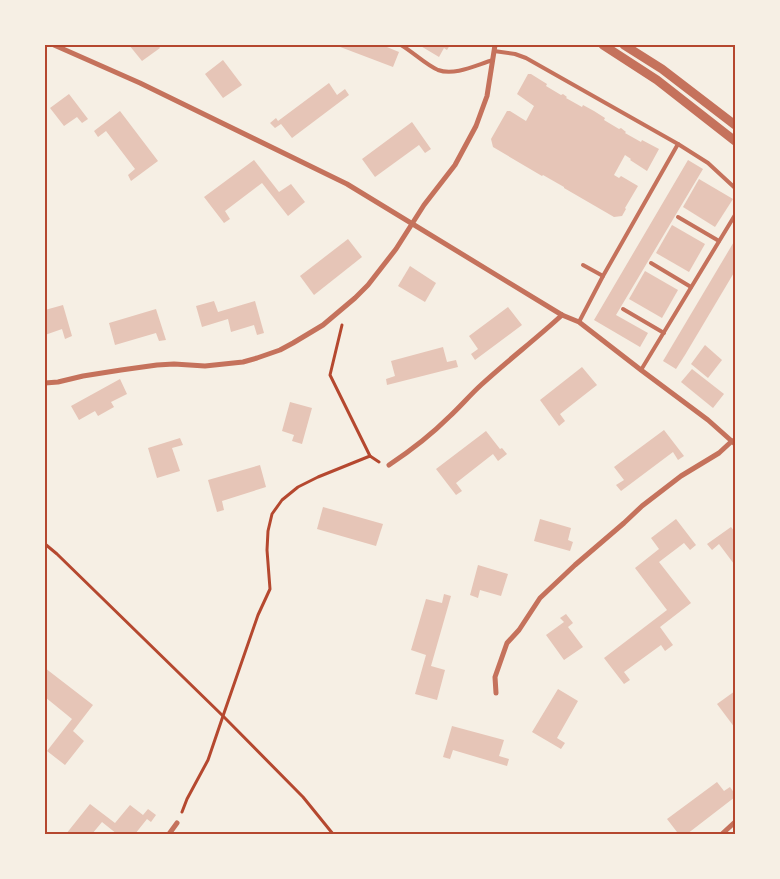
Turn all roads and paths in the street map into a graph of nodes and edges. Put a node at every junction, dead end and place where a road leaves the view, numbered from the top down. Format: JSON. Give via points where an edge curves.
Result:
{"nodes":[{"id":1,"x":54,"y":45,"type":"edge"},
{"id":2,"x":401,"y":45,"type":"edge"},
{"id":3,"x":602,"y":45,"type":"edge"},
{"id":4,"x":624,"y":45,"type":"edge"},
{"id":5,"x":494,"y":48,"type":"edge"},
{"id":6,"x":493,"y":60,"type":"junction"},
{"id":7,"x":735,"y":125,"type":"edge"},
{"id":8,"x":735,"y":141,"type":"edge"},
{"id":9,"x":678,"y":144,"type":"junction"},
{"id":10,"x":735,"y":188,"type":"edge"},
{"id":11,"x":735,"y":215,"type":"edge"},
{"id":12,"x":678,"y":216,"type":"dead end"},
{"id":13,"x":412,"y":225,"type":"junction"},
{"id":14,"x":719,"y":241,"type":"junction"},
{"id":15,"x":651,"y":263,"type":"dead end"},
{"id":16,"x":583,"y":265,"type":"dead end"},
{"id":17,"x":602,"y":276,"type":"junction"},
{"id":18,"x":691,"y":287,"type":"junction"},
{"id":19,"x":346,"y":305,"type":"junction"},
{"id":20,"x":623,"y":309,"type":"dead end"},
{"id":21,"x":562,"y":316,"type":"junction"},
{"id":22,"x":579,"y":322,"type":"junction"},
{"id":23,"x":664,"y":333,"type":"junction"},
{"id":24,"x":641,"y":370,"type":"junction"},
{"id":25,"x":45,"y":383,"type":"edge"},
{"id":26,"x":733,"y":442,"type":"edge"},
{"id":27,"x":370,"y":456,"type":"junction"},
{"id":28,"x":389,"y":465,"type":"joint"},
{"id":29,"x":45,"y":544,"type":"edge"},
{"id":30,"x":496,"y":693,"type":"dead end"},
{"id":31,"x":222,"y":716,"type":"junction"},
{"id":32,"x":735,"y":822,"type":"edge"},
{"id":33,"x":177,"y":823,"type":"joint"},
{"id":34,"x":169,"y":834,"type":"edge"},
{"id":35,"x":333,"y":834,"type":"edge"},
{"id":36,"x":722,"y":834,"type":"edge"}],
"edges":[{"from":1,"to":13,"type":"street","via":[[140,83],[347,184]]},
{"from":2,"to":6,"type":"lane","via":[[438,70],[450,72]]},
{"from":3,"to":8,"type":"street","via":[[656,80]]},
{"from":4,"to":7,"type":"street","via":[[662,69]]},
{"from":5,"to":6,"type":"street"},
{"from":5,"to":9,"type":"lane","via":[[526,58]]},
{"from":6,"to":13,"type":"street","via":[[487,96],[476,126],[455,165]]},
{"from":9,"to":10,"type":"lane","via":[[708,163]]},
{"from":9,"to":17,"type":"lane"},
{"from":11,"to":14,"type":"lane"},
{"from":12,"to":14,"type":"lane"},
{"from":13,"to":19,"type":"street","via":[[368,285]]},
{"from":13,"to":21,"type":"street"},
{"from":14,"to":18,"type":"lane"},
{"from":15,"to":18,"type":"lane"},
{"from":16,"to":17,"type":"lane"},
{"from":17,"to":22,"type":"lane"},
{"from":18,"to":23,"type":"lane"},
{"from":19,"to":25,"type":"street","via":[[293,343],[243,362],[205,366],[157,365]]},
{"from":19,"to":27,"type":"path","via":[[330,375]]},
{"from":20,"to":23,"type":"lane"},
{"from":21,"to":22,"type":"street"},
{"from":21,"to":28,"type":"street","via":[[494,373],[448,418]]},
{"from":22,"to":24,"type":"street"},
{"from":23,"to":24,"type":"lane"},
{"from":24,"to":26,"type":"street"},
{"from":26,"to":30,"type":"street","via":[[642,506],[540,598],[508,643],[495,677]]},
{"from":27,"to":28,"type":"path"},
{"from":27,"to":31,"type":"path","via":[[298,487],[282,500],[272,514],[267,550],[270,588]]},
{"from":29,"to":31,"type":"path"},
{"from":31,"to":33,"type":"path","via":[[208,760]]},
{"from":31,"to":35,"type":"path","via":[[303,797]]},
{"from":32,"to":36,"type":"street"},
{"from":33,"to":34,"type":"street"}]}
